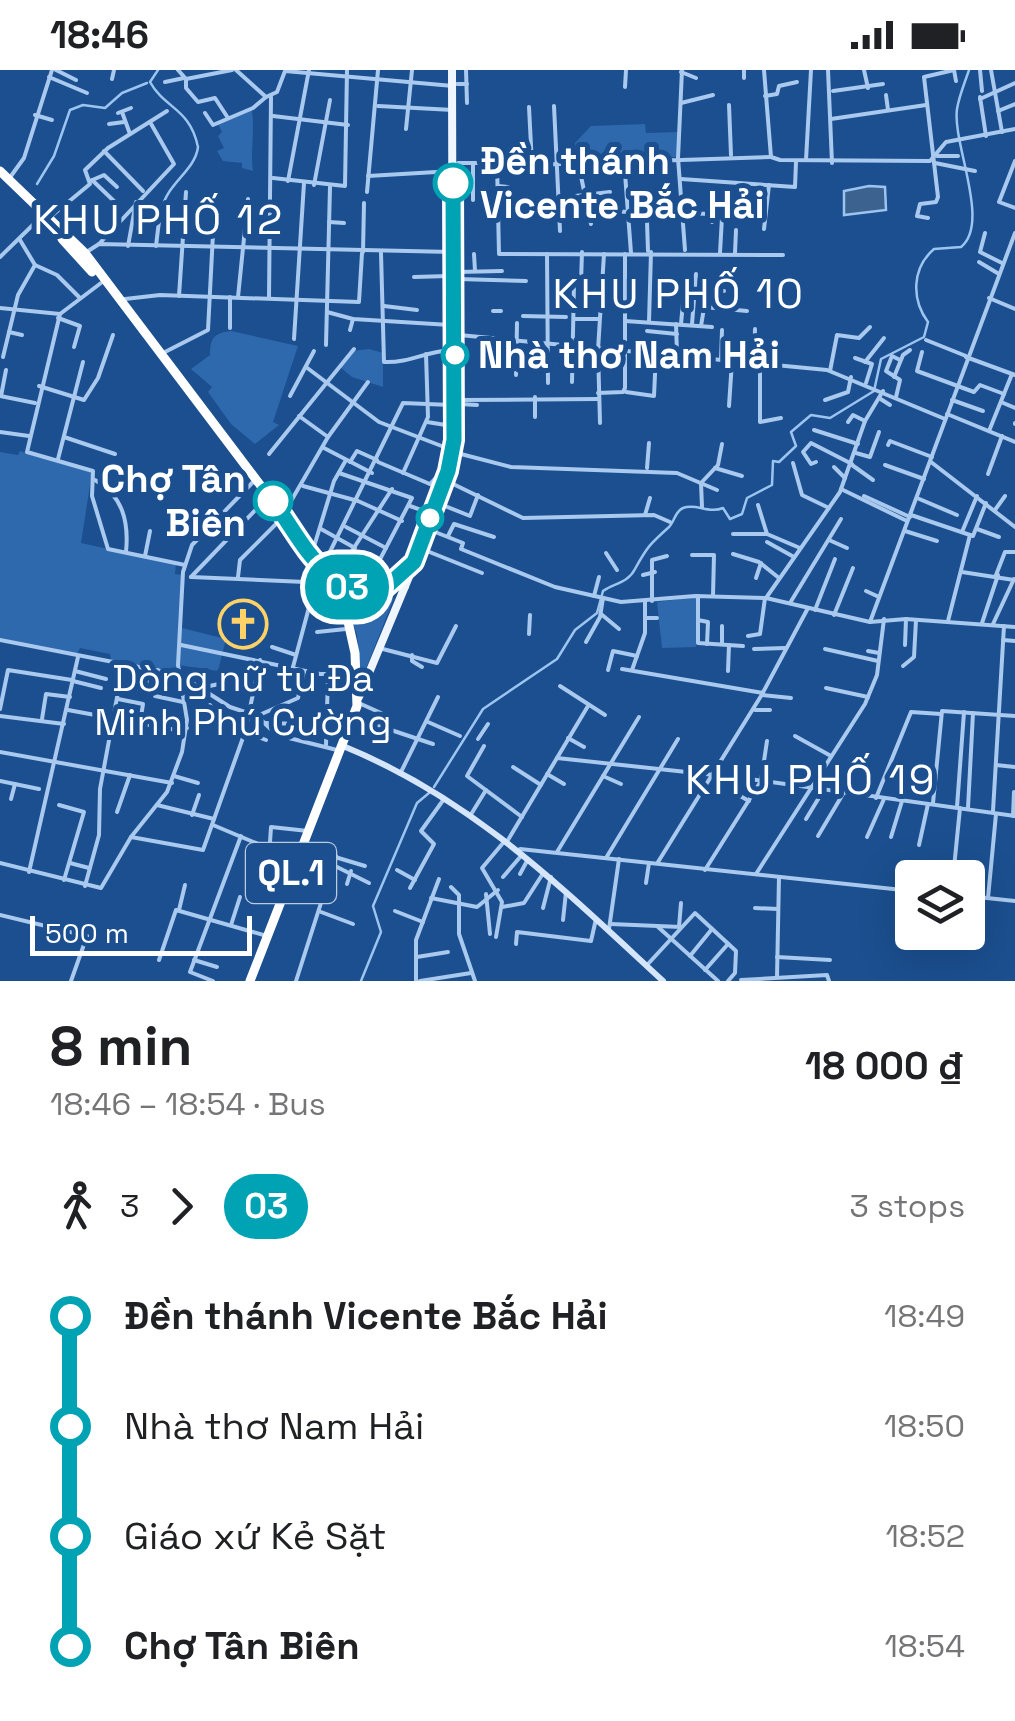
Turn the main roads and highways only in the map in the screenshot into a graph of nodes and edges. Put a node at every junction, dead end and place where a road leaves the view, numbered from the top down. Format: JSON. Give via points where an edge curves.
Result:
{"nodes":[{"id":1,"x":455,"y":78,"type":"edge"},
{"id":2,"x":454,"y":166,"type":"junction"},
{"id":3,"x":3,"y":176,"type":"edge"},
{"id":4,"x":45,"y":218,"type":"junction"},
{"id":5,"x":457,"y":276,"type":"junction"},
{"id":6,"x":457,"y":330,"type":"junction"},
{"id":7,"x":163,"y":360,"type":"junction"},
{"id":8,"x":457,"y":402,"type":"junction"},
{"id":9,"x":226,"y":444,"type":"junction"},
{"id":10,"x":455,"y":452,"type":"junction"},
{"id":11,"x":445,"y":486,"type":"junction"},
{"id":12,"x":282,"y":517,"type":"junction"},
{"id":13,"x":415,"y":561,"type":"junction"},
{"id":14,"x":333,"y":580,"type":"junction"},
{"id":15,"x":405,"y":586,"type":"junction"},
{"id":16,"x":383,"y":590,"type":"junction"},
{"id":17,"x":356,"y":672,"type":"junction"},
{"id":18,"x":368,"y":676,"type":"junction"},
{"id":19,"x":357,"y":702,"type":"junction"},
{"id":20,"x":338,"y":748,"type":"junction"},
{"id":21,"x":250,"y":981,"type":"edge"},
{"id":22,"x":663,"y":981,"type":"edge"}],
"edges":[{"from":1,"to":2,"type":"main road"},
{"from":1,"to":2,"type":"main road"},
{"from":2,"to":5,"type":"main road"},
{"from":2,"to":5,"type":"main road"},
{"from":3,"to":4,"type":"highway","number":"QL.1"},
{"from":4,"to":7,"type":"highway","number":"QL.1"},
{"from":4,"to":7,"type":"highway","number":"QL.1","via":[[85,253]]},
{"from":5,"to":6,"type":"main road"},
{"from":6,"to":8,"type":"main road"},
{"from":6,"to":8,"type":"main road"},
{"from":7,"to":9,"type":"highway","number":"QL.1"},
{"from":8,"to":10,"type":"main road"},
{"from":8,"to":10,"type":"main road"},
{"from":9,"to":12,"type":"highway","number":"QL.1"},
{"from":9,"to":12,"type":"highway","number":"QL.1"},
{"from":10,"to":11,"type":"main road"},
{"from":10,"to":11,"type":"main road"},
{"from":11,"to":13,"type":"main road"},
{"from":11,"to":13,"type":"main road"},
{"from":12,"to":14,"type":"highway","number":"QL.1"},
{"from":13,"to":15,"type":"main road"},
{"from":13,"to":16,"type":"main road"},
{"from":14,"to":16,"type":"main road"},
{"from":14,"to":17,"type":"highway","number":"QL.1"},
{"from":15,"to":16,"type":"main road"},
{"from":15,"to":18,"type":"main road"},
{"from":17,"to":18,"type":"main road"},
{"from":17,"to":19,"type":"highway","number":"QL.1"},
{"from":18,"to":19,"type":"main road"},
{"from":19,"to":20,"type":"highway","number":"QL.1"},
{"from":20,"to":21,"type":"highway","number":"QL.1"},
{"from":20,"to":22,"type":"main road","via":[[400,774],[507,840]]}]}
